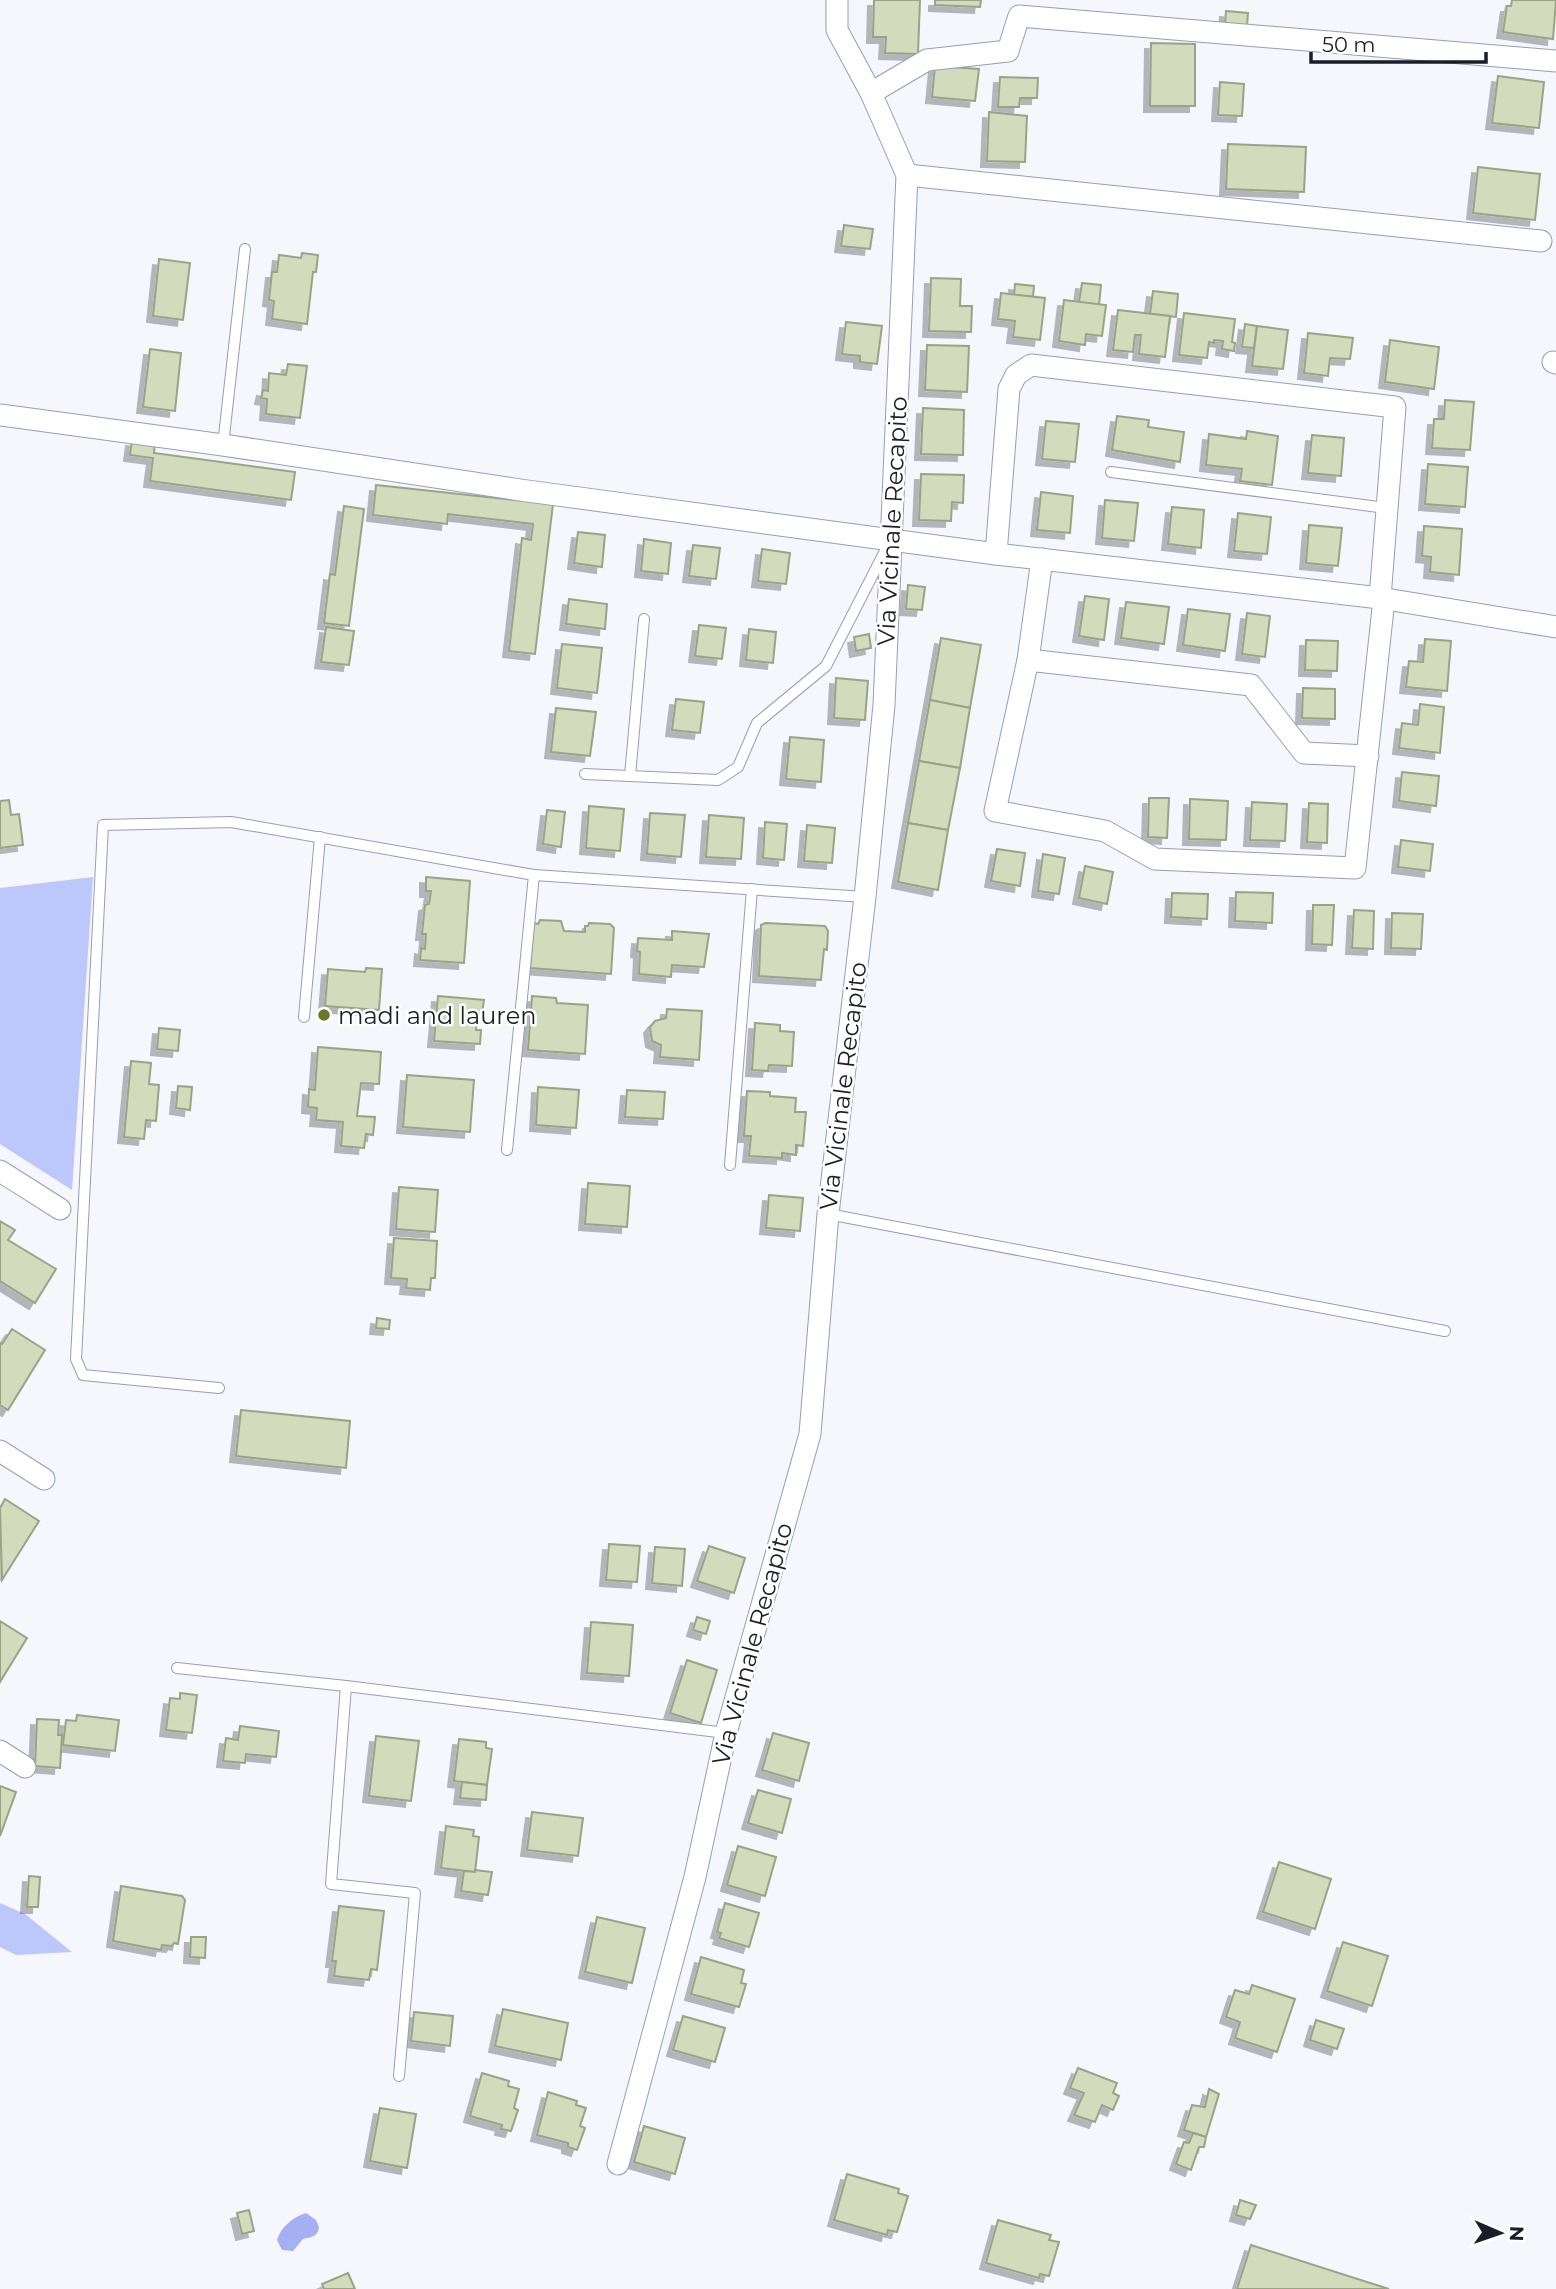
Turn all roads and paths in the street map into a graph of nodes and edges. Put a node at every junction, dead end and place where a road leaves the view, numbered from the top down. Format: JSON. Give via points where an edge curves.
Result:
{"nodes":[{"id":1,"x":837,"y":0,"type":"edge"},
{"id":2,"x":1556,"y":61,"type":"edge"},
{"id":3,"x":871,"y":93,"type":"junction"},
{"id":4,"x":907,"y":175,"type":"junction"},
{"id":5,"x":1541,"y":241,"type":"dead end"},
{"id":6,"x":245,"y":249,"type":"dead end"},
{"id":7,"x":0,"y":415,"type":"edge"},
{"id":8,"x":223,"y":445,"type":"junction"},
{"id":9,"x":1111,"y":472,"type":"dead end"},
{"id":10,"x":1386,"y":508,"type":"junction"},
{"id":11,"x":891,"y":539,"type":"junction"},
{"id":12,"x":996,"y":554,"type":"junction"},
{"id":13,"x":1042,"y":559,"type":"junction"},
{"id":14,"x":1382,"y":598,"type":"junction"},
{"id":15,"x":644,"y":619,"type":"dead end"},
{"id":16,"x":1556,"y":627,"type":"edge"},
{"id":17,"x":1028,"y":660,"type":"junction"},
{"id":18,"x":1368,"y":756,"type":"junction"},
{"id":19,"x":585,"y":774,"type":"dead end"},
{"id":20,"x":630,"y":776,"type":"junction"},
{"id":21,"x":320,"y":837,"type":"junction"},
{"id":22,"x":534,"y":875,"type":"junction"},
{"id":23,"x":752,"y":889,"type":"junction"},
{"id":24,"x":865,"y":897,"type":"junction"},
{"id":25,"x":304,"y":1017,"type":"dead end"},
{"id":26,"x":507,"y":1150,"type":"dead end"},
{"id":27,"x":730,"y":1165,"type":"dead end"},
{"id":28,"x":0,"y":1171,"type":"edge"},
{"id":29,"x":60,"y":1209,"type":"dead end"},
{"id":30,"x":828,"y":1214,"type":"junction"},
{"id":31,"x":1445,"y":1331,"type":"dead end"},
{"id":32,"x":219,"y":1388,"type":"dead end"},
{"id":33,"x":0,"y":1451,"type":"edge"},
{"id":34,"x":44,"y":1479,"type":"dead end"},
{"id":35,"x":177,"y":1668,"type":"dead end"},
{"id":36,"x":346,"y":1686,"type":"junction"},
{"id":37,"x":726,"y":1733,"type":"junction"},
{"id":38,"x":0,"y":1751,"type":"edge"},
{"id":39,"x":25,"y":1767,"type":"dead end"},
{"id":40,"x":399,"y":2076,"type":"dead end"},
{"id":41,"x":618,"y":2164,"type":"dead end"}],
"edges":[{"from":1,"to":3,"type":"street","name":"Via Vicinale Recapito","via":[[837,30]]},
{"from":2,"to":3,"type":"street","via":[[1019,16],[1008,51],[927,60]]},
{"from":3,"to":4,"type":"street","name":"Via Vicinale Recapito"},
{"from":4,"to":5,"type":"street"},
{"from":4,"to":11,"type":"street","name":"Via Vicinale Recapito"},
{"from":6,"to":8,"type":"lane"},
{"from":7,"to":8,"type":"street"},
{"from":8,"to":11,"type":"street"},
{"from":9,"to":10,"type":"lane"},
{"from":10,"to":12,"type":"street","via":[[1395,407],[1031,365],[1016,375],[1009,389]]},
{"from":10,"to":14,"type":"street"},
{"from":11,"to":12,"type":"street"},
{"from":11,"to":20,"type":"lane","via":[[826,666],[757,723],[738,767],[718,780]]},
{"from":11,"to":24,"type":"street","name":"Via Vicinale Recapito","via":[[884,705]]},
{"from":12,"to":13,"type":"street"},
{"from":13,"to":14,"type":"street"},
{"from":13,"to":17,"type":"street"},
{"from":14,"to":16,"type":"street"},
{"from":14,"to":18,"type":"street"},
{"from":15,"to":20,"type":"lane"},
{"from":17,"to":18,"type":"street","via":[[1251,685],[1304,752]]},
{"from":17,"to":18,"type":"street","via":[[995,811],[1105,831],[1155,859],[1355,868]]},
{"from":19,"to":20,"type":"lane"},
{"from":21,"to":22,"type":"lane"},
{"from":21,"to":25,"type":"lane"},
{"from":21,"to":32,"type":"lane","via":[[231,822],[103,825],[76,1359],[83,1375]]},
{"from":22,"to":23,"type":"lane"},
{"from":22,"to":26,"type":"lane"},
{"from":23,"to":24,"type":"lane"},
{"from":23,"to":27,"type":"lane"},
{"from":24,"to":30,"type":"street","name":"Via Vicinale Recapito"},
{"from":28,"to":29,"type":"street"},
{"from":30,"to":31,"type":"lane"},
{"from":30,"to":37,"type":"street","name":"Via Vicinale Recapito","via":[[810,1434]]},
{"from":33,"to":34,"type":"street"},
{"from":35,"to":36,"type":"lane"},
{"from":36,"to":37,"type":"lane"},
{"from":36,"to":40,"type":"lane","via":[[331,1884],[415,1893]]},
{"from":37,"to":41,"type":"street","name":"Via Vicinale Recapito","via":[[695,1877]]},
{"from":38,"to":39,"type":"street"}]}
